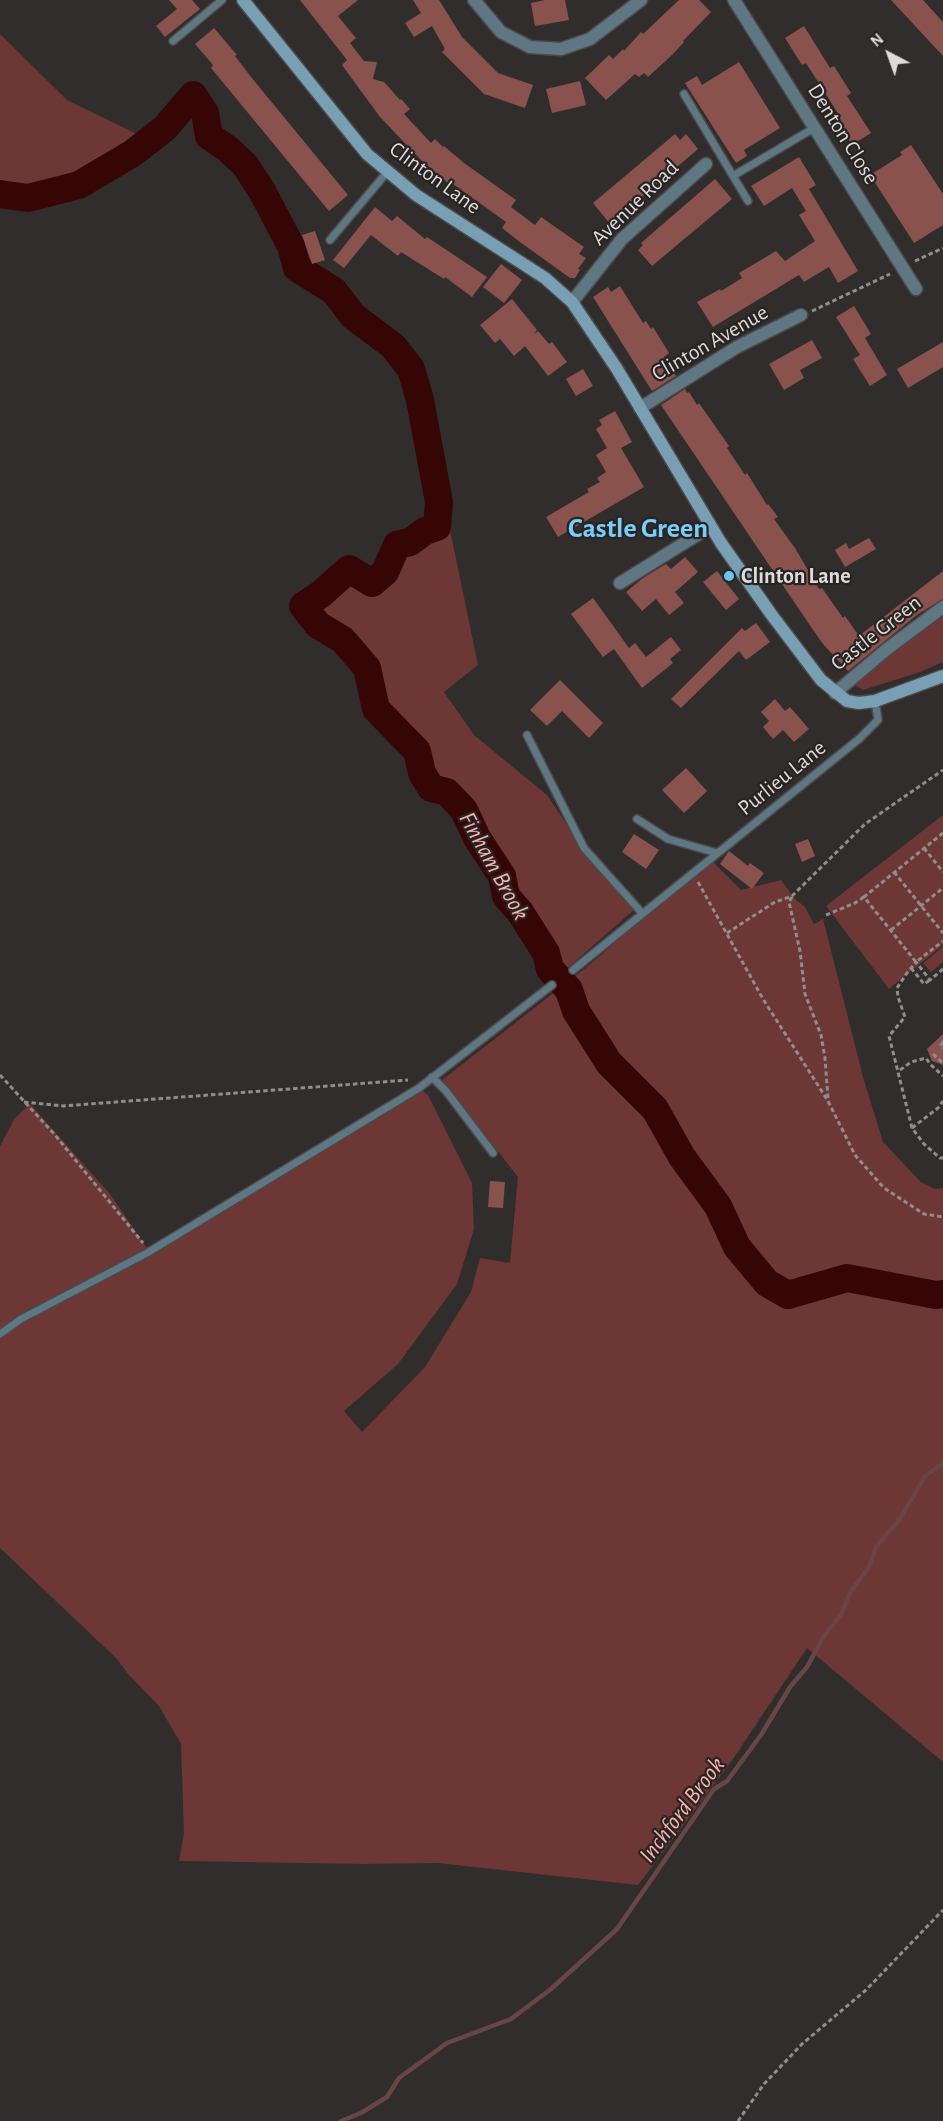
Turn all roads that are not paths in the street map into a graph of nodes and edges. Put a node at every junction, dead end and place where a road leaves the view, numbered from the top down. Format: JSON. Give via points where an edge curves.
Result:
{"nodes":[{"id":1,"x":222,"y":0,"type":"edge"},
{"id":2,"x":243,"y":0,"type":"edge"},
{"id":3,"x":474,"y":0,"type":"edge"},
{"id":4,"x":641,"y":0,"type":"edge"},
{"id":5,"x":734,"y":0,"type":"edge"},
{"id":6,"x":173,"y":41,"type":"dead end"},
{"id":7,"x":684,"y":94,"type":"dead end"},
{"id":8,"x":814,"y":128,"type":"junction"},
{"id":9,"x":706,"y":164,"type":"dead end"},
{"id":10,"x":388,"y":171,"type":"junction"},
{"id":11,"x":733,"y":176,"type":"junction"},
{"id":12,"x":748,"y":201,"type":"dead end"},
{"id":13,"x":330,"y":240,"type":"dead end"},
{"id":14,"x":916,"y":290,"type":"dead end"},
{"id":15,"x":572,"y":302,"type":"junction"},
{"id":16,"x":801,"y":315,"type":"road end"},
{"id":17,"x":640,"y":408,"type":"junction"},
{"id":18,"x":710,"y":527,"type":"junction"},
{"id":19,"x":620,"y":583,"type":"dead end"},
{"id":20,"x":943,"y":607,"type":"edge"},
{"id":21,"x":943,"y":676,"type":"edge"},
{"id":22,"x":835,"y":693,"type":"junction"},
{"id":23,"x":875,"y":701,"type":"junction"},
{"id":24,"x":527,"y":735,"type":"dead end"},
{"id":25,"x":637,"y":819,"type":"dead end"},
{"id":26,"x":717,"y":853,"type":"junction"},
{"id":27,"x":642,"y":913,"type":"junction"},
{"id":28,"x":573,"y":970,"type":"dead end"},
{"id":29,"x":552,"y":985,"type":"dead end"},
{"id":30,"x":432,"y":1077,"type":"junction"},
{"id":31,"x":493,"y":1153,"type":"dead end"},
{"id":32,"x":0,"y":1334,"type":"edge"}],
"edges":[{"from":1,"to":6,"type":"lane"},
{"from":2,"to":10,"type":"main road","name":"Clinton Lane","via":[[368,154]]},
{"from":3,"to":4,"type":"street","via":[[501,32],[530,47],[561,49],[590,39]]},
{"from":5,"to":8,"type":"street","name":"Denton Close"},
{"from":7,"to":11,"type":"lane"},
{"from":8,"to":11,"type":"lane"},
{"from":8,"to":14,"type":"street","name":"Denton Close"},
{"from":9,"to":15,"type":"street","name":"Avenue Road","via":[[622,239]]},
{"from":10,"to":13,"type":"lane"},
{"from":10,"to":15,"type":"main road","name":"Clinton Lane","via":[[416,195],[545,278]]},
{"from":11,"to":12,"type":"lane"},
{"from":15,"to":17,"type":"main road","name":"Clinton Lane"},
{"from":16,"to":17,"type":"street","name":"Clinton Avenue","via":[[737,346]]},
{"from":17,"to":18,"type":"main road","name":"Clinton Lane"},
{"from":18,"to":19,"type":"street"},
{"from":18,"to":22,"type":"main road","name":"Clinton Lane","via":[[771,614]]},
{"from":20,"to":22,"type":"street","name":"Castle Green"},
{"from":21,"to":23,"type":"main road"},
{"from":22,"to":23,"type":"main road","name":"Clinton Lane","via":[[847,701]]},
{"from":23,"to":26,"type":"lane","name":"Purlieu Lane","via":[[878,720],[859,739]]},
{"from":24,"to":27,"type":"lane","via":[[584,848]]},
{"from":25,"to":26,"type":"lane","via":[[668,839]]},
{"from":26,"to":27,"type":"lane","name":"Purlieu Lane"},
{"from":27,"to":28,"type":"lane","name":"Purlieu Lane"},
{"from":29,"to":30,"type":"lane"},
{"from":30,"to":31,"type":"lane"},
{"from":30,"to":32,"type":"lane","via":[[147,1253],[21,1319]]}]}
